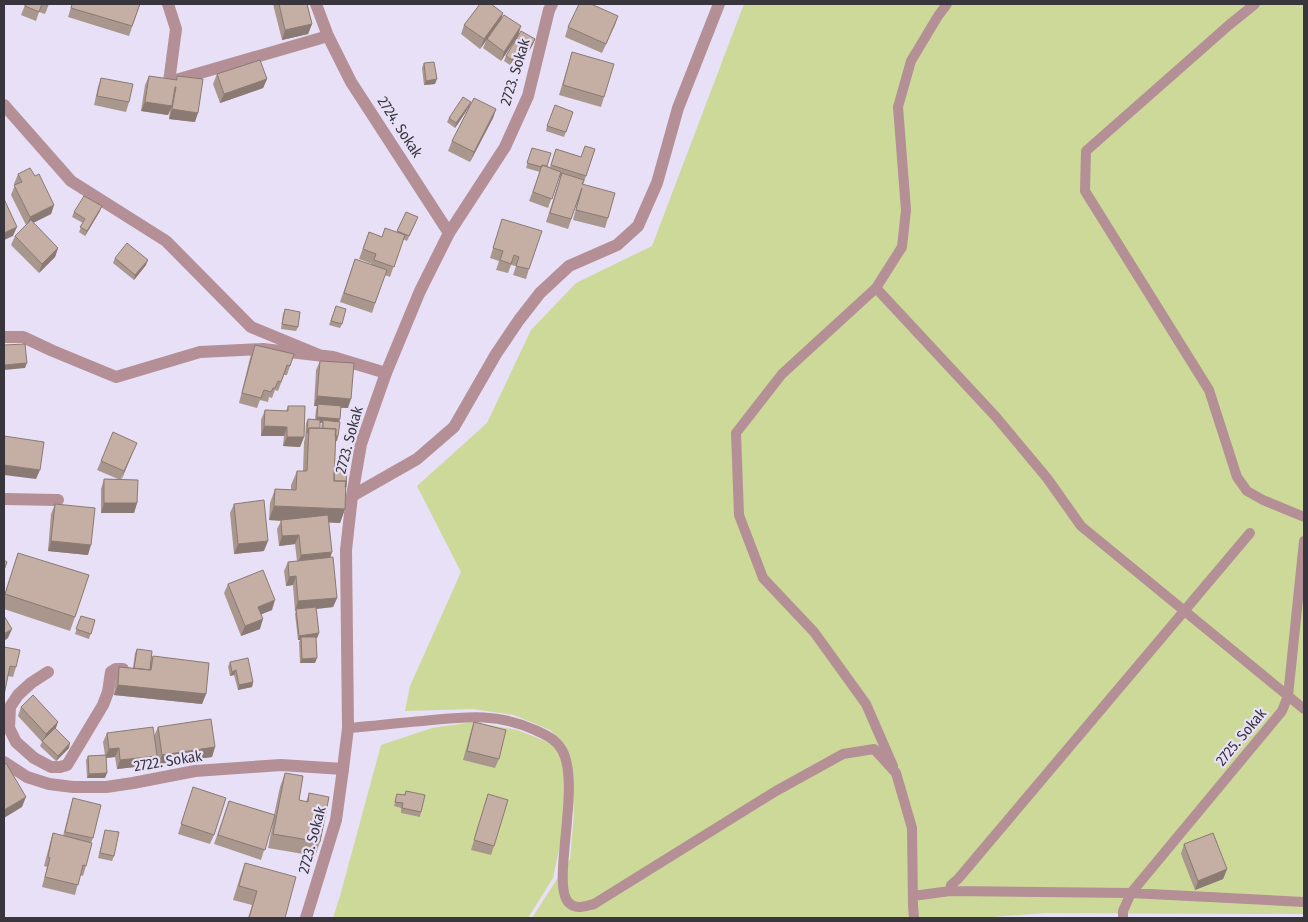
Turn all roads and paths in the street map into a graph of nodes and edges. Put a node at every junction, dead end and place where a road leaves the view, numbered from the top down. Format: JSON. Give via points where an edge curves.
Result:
{"nodes":[{"id":1,"x":168,"y":4,"type":"edge"},
{"id":2,"x":316,"y":4,"type":"edge"},
{"id":3,"x":552,"y":4,"type":"edge"},
{"id":4,"x":720,"y":4,"type":"edge"},
{"id":5,"x":947,"y":4,"type":"edge"},
{"id":6,"x":1255,"y":4,"type":"edge"},
{"id":7,"x":328,"y":36,"type":"junction"},
{"id":8,"x":4,"y":105,"type":"edge"},
{"id":9,"x":449,"y":233,"type":"junction"},
{"id":10,"x":876,"y":288,"type":"junction"},
{"id":11,"x":4,"y":338,"type":"edge"},
{"id":12,"x":319,"y":355,"type":"junction"},
{"id":13,"x":386,"y":373,"type":"junction"},
{"id":14,"x":352,"y":496,"type":"junction"},
{"id":15,"x":4,"y":499,"type":"edge"},
{"id":16,"x":58,"y":500,"type":"dead end"},
{"id":17,"x":1304,"y":517,"type":"edge"},
{"id":18,"x":1250,"y":533,"type":"dead end"},
{"id":19,"x":1304,"y":541,"type":"edge"},
{"id":20,"x":1184,"y":610,"type":"junction"},
{"id":21,"x":123,"y":669,"type":"edge"},
{"id":22,"x":48,"y":672,"type":"dead end"},
{"id":23,"x":1288,"y":696,"type":"junction"},
{"id":24,"x":1302,"y":703,"type":"edge"},
{"id":25,"x":348,"y":728,"type":"junction"},
{"id":26,"x":4,"y":762,"type":"edge"},
{"id":27,"x":67,"y":765,"type":"junction"},
{"id":28,"x":343,"y":770,"type":"junction"},
{"id":29,"x":896,"y":773,"type":"junction"},
{"id":30,"x":73,"y":787,"type":"junction"},
{"id":31,"x":950,"y":891,"type":"junction"},
{"id":32,"x":1131,"y":894,"type":"junction"},
{"id":33,"x":913,"y":896,"type":"junction"},
{"id":34,"x":1304,"y":902,"type":"edge"},
{"id":35,"x":306,"y":918,"type":"edge"},
{"id":36,"x":914,"y":918,"type":"edge"},
{"id":37,"x":1123,"y":918,"type":"edge"}],
"edges":[{"from":1,"to":7,"type":"street","via":[[176,29],[169,82]]},
{"from":2,"to":7,"type":"street","name":"2724. Sokak"},
{"from":3,"to":9,"type":"street","name":"2723. Sokak","via":[[524,105],[505,147]]},
{"from":4,"to":14,"type":"street","via":[[678,108],[657,183],[638,226],[616,245],[569,266],[540,293],[496,354],[454,427],[417,459]]},
{"from":5,"to":10,"type":"lane","via":[[911,61],[898,107],[906,210],[902,247]]},
{"from":6,"to":17,"type":"lane","via":[[1086,151],[1085,191],[1209,390],[1237,477],[1247,492]]},
{"from":7,"to":9,"type":"street","name":"2724. Sokak","via":[[351,82]]},
{"from":8,"to":12,"type":"street","via":[[71,181],[166,241],[251,327]]},
{"from":9,"to":13,"type":"street","name":"2723. Sokak","via":[[420,291]]},
{"from":10,"to":20,"type":"lane","via":[[996,418],[1047,478],[1081,526]]},
{"from":10,"to":29,"type":"lane","via":[[782,374],[736,433],[739,515],[763,578],[814,632],[866,704]]},
{"from":11,"to":12,"type":"street","via":[[23,338],[116,377],[200,352],[263,349]]},
{"from":12,"to":13,"type":"street","via":[[333,356]]},
{"from":13,"to":14,"type":"street","name":"2723. Sokak","via":[[362,444]]},
{"from":14,"to":25,"type":"street","name":"2723. Sokak","via":[[346,550]]},
{"from":15,"to":16,"type":"street"},
{"from":18,"to":20,"type":"lane"},
{"from":19,"to":23,"type":"lane","name":"2725. Sokak"},
{"from":20,"to":23,"type":"lane"},
{"from":20,"to":31,"type":"lane"},
{"from":21,"to":27,"type":"street","via":[[111,672],[103,705]]},
{"from":22,"to":27,"type":"street","via":[[31,683],[10,707],[9,728],[16,742],[34,758],[51,767]]},
{"from":23,"to":24,"type":"lane"},
{"from":23,"to":32,"type":"lane","name":"2725. Sokak","via":[[1282,711]]},
{"from":25,"to":28,"type":"street","name":"2723. Sokak"},
{"from":25,"to":29,"type":"lane","via":[[468,716],[502,718],[549,736],[562,750],[568,769],[568,823],[562,878],[564,894],[569,903],[580,908],[594,904],[776,791],[843,754],[874,749]]},
{"from":26,"to":30,"type":"street","name":"2722. Sokak","via":[[26,777]]},
{"from":27,"to":30,"type":"street"},
{"from":28,"to":30,"type":"street","name":"2722. Sokak","via":[[281,765],[195,772],[106,787]]},
{"from":28,"to":35,"type":"street","name":"2723. Sokak","via":[[336,820]]},
{"from":29,"to":33,"type":"lane","via":[[912,828]]},
{"from":31,"to":32,"type":"lane"},
{"from":31,"to":33,"type":"lane"},
{"from":32,"to":34,"type":"lane"},
{"from":32,"to":37,"type":"lane","name":"2725. Sokak"},
{"from":33,"to":36,"type":"lane"}]}
